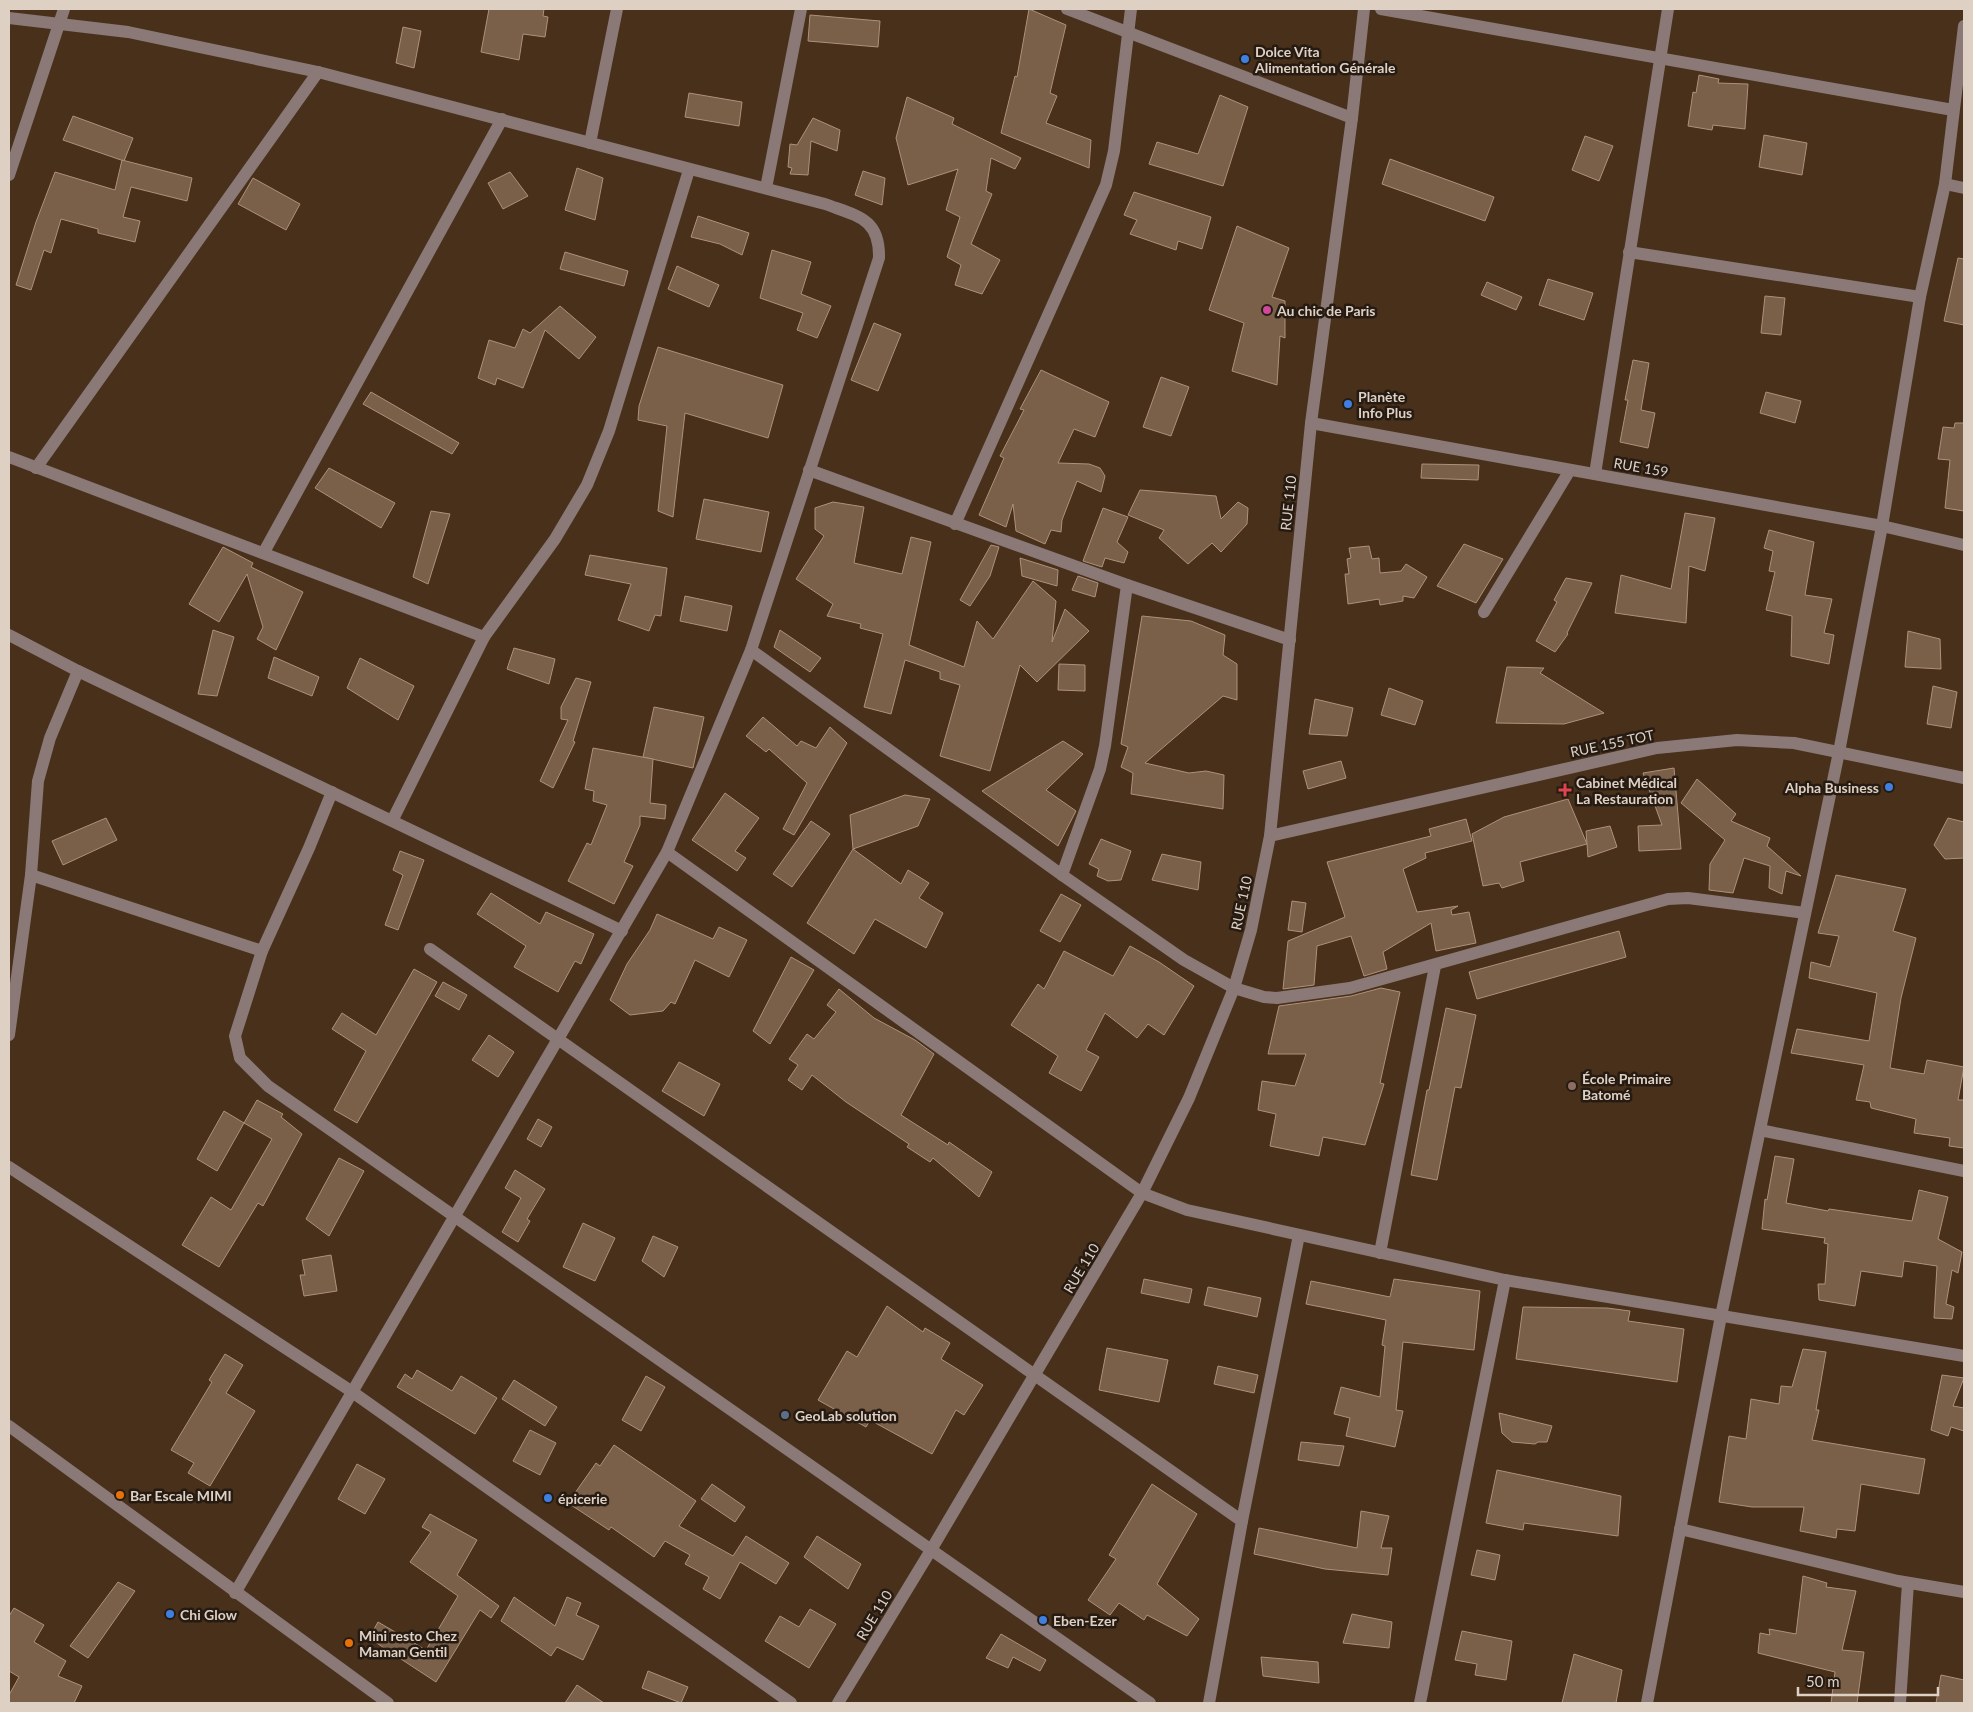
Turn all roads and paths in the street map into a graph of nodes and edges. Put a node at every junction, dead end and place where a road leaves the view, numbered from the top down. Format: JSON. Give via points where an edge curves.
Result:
{"nodes":[{"id":1,"x":64,"y":9,"type":"edge"},
{"id":2,"x":617,"y":9,"type":"edge"},
{"id":3,"x":801,"y":9,"type":"edge"},
{"id":4,"x":1067,"y":9,"type":"edge"},
{"id":5,"x":1131,"y":9,"type":"edge"},
{"id":6,"x":1364,"y":9,"type":"edge"},
{"id":7,"x":1381,"y":9,"type":"edge"},
{"id":8,"x":1668,"y":9,"type":"edge"},
{"id":9,"x":9,"y":18,"type":"edge"},
{"id":10,"x":58,"y":25,"type":"junction"},
{"id":11,"x":1964,"y":26,"type":"edge"},
{"id":12,"x":1128,"y":33,"type":"junction"},
{"id":13,"x":1661,"y":57,"type":"junction"},
{"id":14,"x":318,"y":72,"type":"junction"},
{"id":15,"x":1953,"y":110,"type":"junction"},
{"id":16,"x":1352,"y":118,"type":"junction"},
{"id":17,"x":502,"y":119,"type":"junction"},
{"id":18,"x":590,"y":142,"type":"junction"},
{"id":19,"x":689,"y":170,"type":"junction"},
{"id":20,"x":9,"y":175,"type":"edge"},
{"id":21,"x":1945,"y":184,"type":"junction"},
{"id":22,"x":766,"y":188,"type":"junction"},
{"id":23,"x":1964,"y":188,"type":"edge"},
{"id":24,"x":1629,"y":252,"type":"junction"},
{"id":25,"x":1920,"y":297,"type":"junction"},
{"id":26,"x":1311,"y":422,"type":"junction"},
{"id":27,"x":9,"y":457,"type":"edge"},
{"id":28,"x":36,"y":468,"type":"junction"},
{"id":29,"x":809,"y":470,"type":"junction"},
{"id":30,"x":1570,"y":470,"type":"junction"},
{"id":31,"x":1595,"y":474,"type":"junction"},
{"id":32,"x":955,"y":524,"type":"junction"},
{"id":33,"x":1882,"y":526,"type":"junction"},
{"id":34,"x":1964,"y":545,"type":"edge"},
{"id":35,"x":264,"y":552,"type":"junction"},
{"id":36,"x":1126,"y":585,"type":"junction"},
{"id":37,"x":1484,"y":612,"type":"dead end"},
{"id":38,"x":9,"y":635,"type":"edge"},
{"id":39,"x":484,"y":636,"type":"junction"},
{"id":40,"x":1290,"y":640,"type":"junction"},
{"id":41,"x":751,"y":650,"type":"junction"},
{"id":42,"x":78,"y":671,"type":"junction"},
{"id":43,"x":1839,"y":752,"type":"junction"},
{"id":44,"x":1964,"y":778,"type":"edge"},
{"id":45,"x":332,"y":792,"type":"junction"},
{"id":46,"x":392,"y":820,"type":"junction"},
{"id":47,"x":1270,"y":836,"type":"junction"},
{"id":48,"x":666,"y":852,"type":"junction"},
{"id":49,"x":31,"y":875,"type":"junction"},
{"id":50,"x":1062,"y":875,"type":"junction"},
{"id":51,"x":1805,"y":913,"type":"junction"},
{"id":52,"x":622,"y":931,"type":"junction"},
{"id":53,"x":430,"y":949,"type":"dead end"},
{"id":54,"x":262,"y":951,"type":"junction"},
{"id":55,"x":1435,"y":966,"type":"junction"},
{"id":56,"x":1234,"y":988,"type":"junction"},
{"id":57,"x":9,"y":1035,"type":"edge"},
{"id":58,"x":558,"y":1039,"type":"junction"},
{"id":59,"x":1760,"y":1130,"type":"junction"},
{"id":60,"x":9,"y":1167,"type":"edge"},
{"id":61,"x":1964,"y":1172,"type":"edge"},
{"id":62,"x":1142,"y":1193,"type":"junction"},
{"id":63,"x":454,"y":1217,"type":"junction"},
{"id":64,"x":1299,"y":1235,"type":"junction"},
{"id":65,"x":1380,"y":1253,"type":"junction"},
{"id":66,"x":1505,"y":1280,"type":"junction"},
{"id":67,"x":1721,"y":1316,"type":"junction"},
{"id":68,"x":1964,"y":1356,"type":"edge"},
{"id":69,"x":1035,"y":1374,"type":"junction"},
{"id":70,"x":351,"y":1390,"type":"junction"},
{"id":71,"x":9,"y":1426,"type":"edge"},
{"id":72,"x":1242,"y":1521,"type":"junction"},
{"id":73,"x":1680,"y":1529,"type":"junction"},
{"id":74,"x":931,"y":1550,"type":"junction"},
{"id":75,"x":1908,"y":1583,"type":"junction"},
{"id":76,"x":1964,"y":1592,"type":"edge"},
{"id":77,"x":234,"y":1593,"type":"junction"},
{"id":78,"x":384,"y":1702,"type":"edge"},
{"id":79,"x":791,"y":1703,"type":"edge"},
{"id":80,"x":838,"y":1703,"type":"edge"},
{"id":81,"x":1150,"y":1703,"type":"edge"},
{"id":82,"x":1209,"y":1703,"type":"edge"},
{"id":83,"x":1420,"y":1703,"type":"edge"},
{"id":84,"x":1647,"y":1703,"type":"edge"},
{"id":85,"x":1900,"y":1703,"type":"edge"}],
"edges":[{"from":1,"to":10,"type":"street"},
{"from":2,"to":18,"type":"street"},
{"from":3,"to":22,"type":"street"},
{"from":4,"to":12,"type":"street"},
{"from":5,"to":12,"type":"street"},
{"from":6,"to":16,"type":"street","name":"RUE 110"},
{"from":7,"to":13,"type":"street"},
{"from":8,"to":13,"type":"street"},
{"from":9,"to":10,"type":"street"},
{"from":10,"to":14,"type":"street","via":[[128,32]]},
{"from":10,"to":20,"type":"street"},
{"from":11,"to":15,"type":"street"},
{"from":12,"to":16,"type":"street"},
{"from":12,"to":32,"type":"street","via":[[1114,151],[1106,185]]},
{"from":13,"to":15,"type":"street"},
{"from":13,"to":24,"type":"street"},
{"from":14,"to":17,"type":"street"},
{"from":14,"to":28,"type":"street"},
{"from":15,"to":21,"type":"street"},
{"from":16,"to":26,"type":"street","name":"RUE 110"},
{"from":17,"to":18,"type":"street"},
{"from":17,"to":35,"type":"street"},
{"from":18,"to":19,"type":"street"},
{"from":19,"to":22,"type":"street"},
{"from":19,"to":39,"type":"street","via":[[610,431],[587,486],[555,539]]},
{"from":21,"to":23,"type":"street"},
{"from":21,"to":25,"type":"street"},
{"from":22,"to":29,"type":"street","via":[[860,217],[874,229],[880,241],[879,258]]},
{"from":24,"to":25,"type":"street"},
{"from":24,"to":31,"type":"street"},
{"from":25,"to":33,"type":"street"},
{"from":26,"to":30,"type":"street","name":"RUE 159"},
{"from":26,"to":40,"type":"street","name":"RUE 110"},
{"from":27,"to":28,"type":"street"},
{"from":28,"to":35,"type":"street"},
{"from":29,"to":32,"type":"street"},
{"from":29,"to":41,"type":"street"},
{"from":30,"to":31,"type":"street","name":"RUE 159"},
{"from":30,"to":37,"type":"street"},
{"from":31,"to":33,"type":"street","name":"RUE 159"},
{"from":32,"to":36,"type":"street"},
{"from":33,"to":34,"type":"street","name":"RUE 159"},
{"from":33,"to":43,"type":"street"},
{"from":35,"to":39,"type":"street"},
{"from":36,"to":40,"type":"street"},
{"from":36,"to":50,"type":"street","via":[[1100,769]]},
{"from":38,"to":42,"type":"street"},
{"from":39,"to":46,"type":"street"},
{"from":40,"to":47,"type":"street","name":"RUE 110"},
{"from":41,"to":48,"type":"street"},
{"from":41,"to":50,"type":"street"},
{"from":42,"to":45,"type":"street"},
{"from":42,"to":49,"type":"street","via":[[50,738],[38,781]]},
{"from":43,"to":44,"type":"street","name":"RUE 155 TOT"},
{"from":43,"to":47,"type":"street","name":"RUE 155 TOT","via":[[1794,743],[1737,740],[1657,748]]},
{"from":43,"to":51,"type":"street"},
{"from":45,"to":46,"type":"street"},
{"from":45,"to":54,"type":"street"},
{"from":46,"to":52,"type":"street"},
{"from":47,"to":56,"type":"street","name":"RUE 110","via":[[1251,930]]},
{"from":48,"to":52,"type":"street"},
{"from":48,"to":62,"type":"street"},
{"from":49,"to":54,"type":"street"},
{"from":49,"to":57,"type":"street"},
{"from":50,"to":56,"type":"street","via":[[1184,960]]},
{"from":51,"to":55,"type":"street","via":[[1688,898],[1668,900]]},
{"from":51,"to":59,"type":"street"},
{"from":52,"to":58,"type":"street"},
{"from":53,"to":58,"type":"street"},
{"from":54,"to":63,"type":"street","via":[[235,1036],[240,1058],[268,1086]]},
{"from":55,"to":56,"type":"street","via":[[1350,988],[1277,998]]},
{"from":55,"to":65,"type":"street"},
{"from":56,"to":62,"type":"street","name":"RUE 110","via":[[1189,1098]]},
{"from":58,"to":63,"type":"street"},
{"from":58,"to":69,"type":"street"},
{"from":59,"to":61,"type":"street"},
{"from":59,"to":67,"type":"street"},
{"from":60,"to":70,"type":"street"},
{"from":62,"to":64,"type":"street","via":[[1187,1210]]},
{"from":62,"to":69,"type":"street","name":"RUE 110"},
{"from":63,"to":70,"type":"street"},
{"from":63,"to":74,"type":"street"},
{"from":64,"to":65,"type":"street"},
{"from":64,"to":72,"type":"street"},
{"from":65,"to":66,"type":"street"},
{"from":66,"to":67,"type":"street"},
{"from":66,"to":83,"type":"street"},
{"from":67,"to":68,"type":"street"},
{"from":67,"to":73,"type":"street"},
{"from":69,"to":72,"type":"street"},
{"from":69,"to":74,"type":"street","name":"RUE 110"},
{"from":70,"to":77,"type":"street"},
{"from":70,"to":79,"type":"street"},
{"from":71,"to":77,"type":"street"},
{"from":72,"to":82,"type":"street"},
{"from":73,"to":75,"type":"street"},
{"from":73,"to":84,"type":"street"},
{"from":74,"to":80,"type":"street","name":"RUE 110"},
{"from":74,"to":81,"type":"street"},
{"from":75,"to":76,"type":"street"},
{"from":75,"to":85,"type":"street"},
{"from":77,"to":78,"type":"street"}]}
